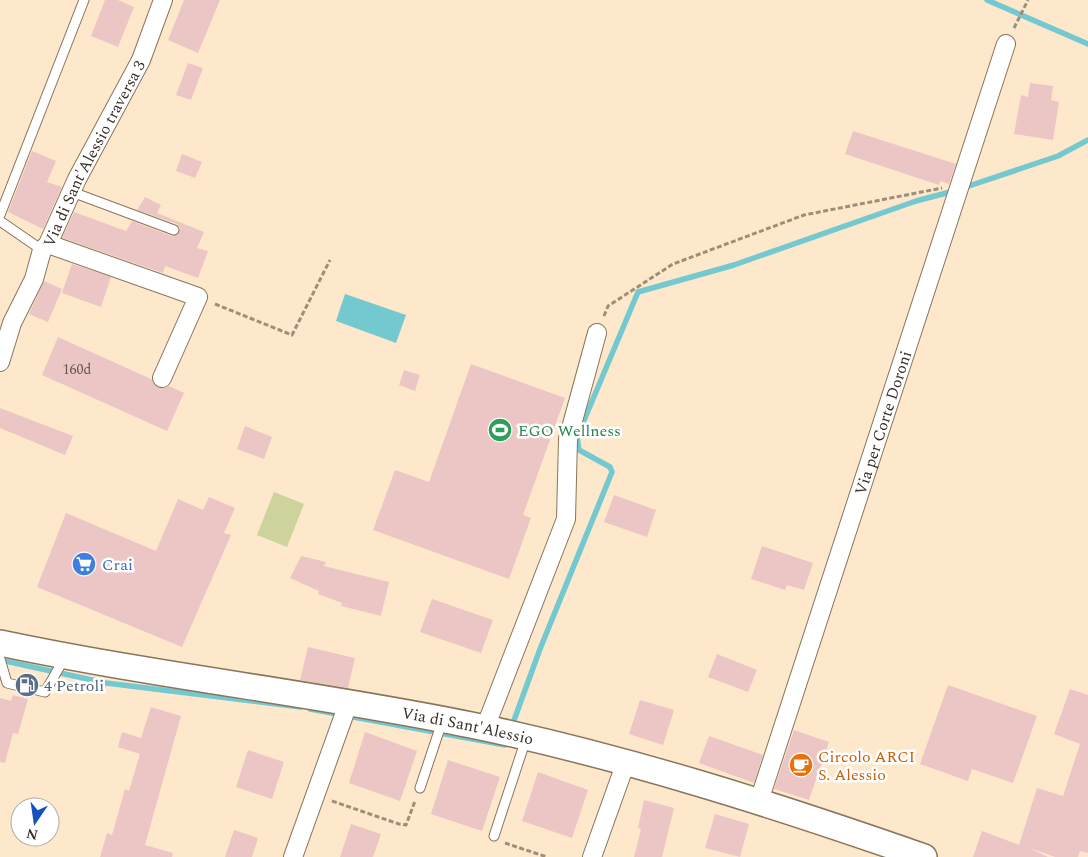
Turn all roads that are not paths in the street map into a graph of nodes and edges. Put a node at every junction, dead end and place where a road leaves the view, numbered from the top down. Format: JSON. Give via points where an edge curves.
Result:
{"nodes":[{"id":1,"x":84,"y":0,"type":"edge"},
{"id":2,"x":163,"y":0,"type":"edge"},
{"id":3,"x":1006,"y":44,"type":"dead end"},
{"id":4,"x":72,"y":192,"type":"junction"},
{"id":5,"x":0,"y":215,"type":"edge"},
{"id":6,"x":0,"y":221,"type":"edge"},
{"id":7,"x":174,"y":230,"type":"dead end"},
{"id":8,"x":45,"y":247,"type":"junction"},
{"id":9,"x":597,"y":333,"type":"road end"},
{"id":10,"x":0,"y":362,"type":"edge"},
{"id":11,"x":162,"y":378,"type":"dead end"},
{"id":12,"x":0,"y":643,"type":"edge"},
{"id":13,"x":66,"y":656,"type":"junction"},
{"id":14,"x":0,"y":660,"type":"edge"},
{"id":15,"x":345,"y":711,"type":"junction"},
{"id":16,"x":484,"y":728,"type":"junction"},
{"id":17,"x":439,"y":731,"type":"junction"},
{"id":18,"x":526,"y":738,"type":"junction"},
{"id":19,"x":626,"y":762,"type":"junction"},
{"id":20,"x":420,"y":788,"type":"road end"},
{"id":21,"x":759,"y":801,"type":"junction"},
{"id":22,"x":494,"y":836,"type":"road end"},
{"id":23,"x":293,"y":857,"type":"edge"},
{"id":24,"x":592,"y":857,"type":"edge"},
{"id":25,"x":924,"y":857,"type":"edge"}],
"edges":[{"from":1,"to":5,"type":"lane"},
{"from":2,"to":4,"type":"street","name":"Via di Sant'Alessio traversa 3","via":[[141,60]]},
{"from":3,"to":21,"type":"street","name":"Via per Corte Doroni"},
{"from":4,"to":7,"type":"lane"},
{"from":4,"to":8,"type":"street","name":"Via di Sant'Alessio traversa 3"},
{"from":6,"to":8,"type":"lane"},
{"from":8,"to":10,"type":"street","name":"Via di Sant'Alessio traversa 3","via":[[34,279],[12,323]]},
{"from":8,"to":11,"type":"street","via":[[198,297]]},
{"from":9,"to":16,"type":"street","via":[[568,439],[566,519]]},
{"from":12,"to":13,"type":"street","name":"Via di Sant'Alessio"},
{"from":13,"to":14,"type":"lane","via":[[45,692],[7,684]]},
{"from":13,"to":15,"type":"street","name":"Via di Sant'Alessio"},
{"from":15,"to":17,"type":"street","name":"Via di Sant'Alessio"},
{"from":15,"to":23,"type":"street"},
{"from":16,"to":17,"type":"street","name":"Via di Sant'Alessio"},
{"from":16,"to":18,"type":"street","name":"Via di Sant'Alessio"},
{"from":17,"to":20,"type":"lane"},
{"from":18,"to":19,"type":"street","name":"Via di Sant'Alessio"},
{"from":18,"to":22,"type":"lane"},
{"from":19,"to":21,"type":"street","name":"Via di Sant'Alessio"},
{"from":19,"to":24,"type":"street"},
{"from":21,"to":25,"type":"street","name":"Via di Sant'Alessio"}]}
